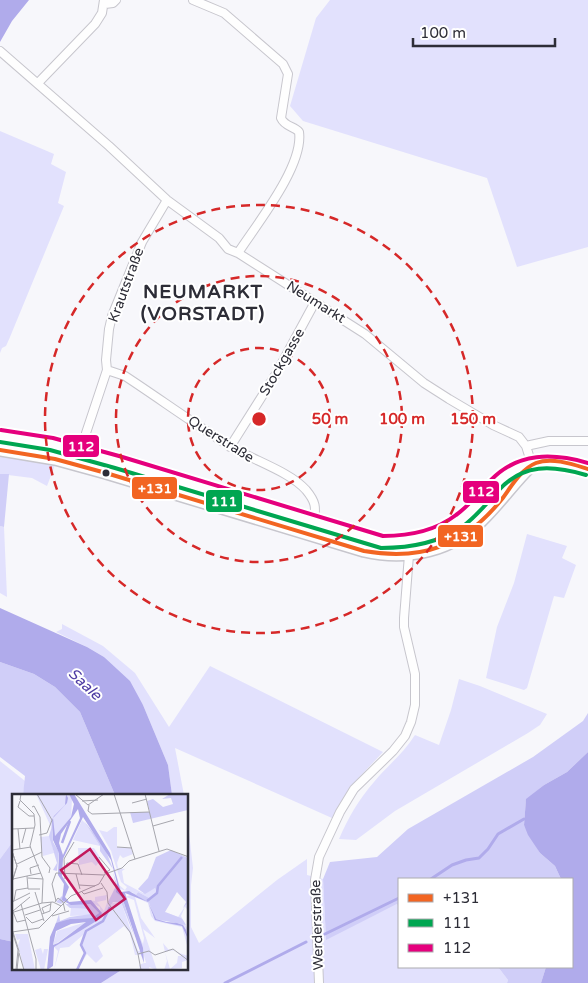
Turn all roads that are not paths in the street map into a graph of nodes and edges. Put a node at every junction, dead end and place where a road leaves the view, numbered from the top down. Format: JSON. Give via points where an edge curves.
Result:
{"nodes":[{"id":1,"x":116,"y":0,"type":"edge"},
{"id":2,"x":193,"y":0,"type":"edge"},
{"id":3,"x":105,"y":2,"type":"edge"},
{"id":4,"x":0,"y":51,"type":"edge"},
{"id":5,"x":38,"y":84,"type":"junction"},
{"id":6,"x":168,"y":200,"type":"junction"},
{"id":7,"x":238,"y":252,"type":"junction"},
{"id":8,"x":315,"y":302,"type":"junction"},
{"id":9,"x":107,"y":370,"type":"junction"},
{"id":10,"x":86,"y":433,"type":"dead end"},
{"id":11,"x":0,"y":436,"type":"edge"},
{"id":12,"x":588,"y":441,"type":"edge"},
{"id":13,"x":526,"y":446,"type":"junction"},
{"id":14,"x":230,"y":447,"type":"junction"},
{"id":15,"x":0,"y":450,"type":"edge"},
{"id":16,"x":532,"y":464,"type":"junction"},
{"id":17,"x":588,"y":469,"type":"edge"},
{"id":18,"x":314,"y":522,"type":"junction"},
{"id":19,"x":408,"y":541,"type":"junction"},
{"id":20,"x":409,"y":555,"type":"junction"},
{"id":21,"x":319,"y":983,"type":"edge"}],
"edges":[{"from":1,"to":3,"type":"street"},
{"from":2,"to":7,"type":"street","via":[[224,13],[283,64],[288,74],[280,118],[299,132],[298,153],[284,183]]},
{"from":3,"to":5,"type":"street","via":[[95,24]]},
{"from":4,"to":5,"type":"street","name":"Neumarkt"},
{"from":5,"to":6,"type":"street","name":"Neumarkt"},
{"from":6,"to":7,"type":"street","name":"Neumarkt","via":[[219,238],[228,249]]},
{"from":6,"to":9,"type":"street","name":"Krautstraße","via":[[142,242],[112,316]]},
{"from":7,"to":8,"type":"street","name":"Neumarkt"},
{"from":8,"to":13,"type":"street","name":"Neumarkt","via":[[372,339],[424,383],[519,437]]},
{"from":8,"to":14,"type":"street","name":"Stockgasse","via":[[276,374]]},
{"from":9,"to":10,"type":"street","name":"Krautstraße"},
{"from":9,"to":14,"type":"street","name":"Querstraße","via":[[125,376]]},
{"from":11,"to":18,"type":"main road","via":[[51,444],[117,462]]},
{"from":12,"to":13,"type":"street","via":[[549,441]]},
{"from":13,"to":16,"type":"street"},
{"from":14,"to":18,"type":"street","name":"Querstraße","via":[[293,479],[305,489],[315,502]]},
{"from":15,"to":20,"type":"main road","via":[[55,459],[106,473],[364,551]]},
{"from":16,"to":17,"type":"main road","via":[[544,461],[568,463]]},
{"from":16,"to":19,"type":"main road","via":[[502,478],[457,523],[435,534]]},
{"from":16,"to":20,"type":"main road","via":[[473,529],[445,545]]},
{"from":18,"to":19,"type":"main road","via":[[382,542]]},
{"from":19,"to":20,"type":"street","name":"Werderstraße"},
{"from":20,"to":21,"type":"street","name":"Werderstraße","via":[[404,627],[415,674],[415,705],[405,736],[354,789],[319,857],[314,880]]}]}
